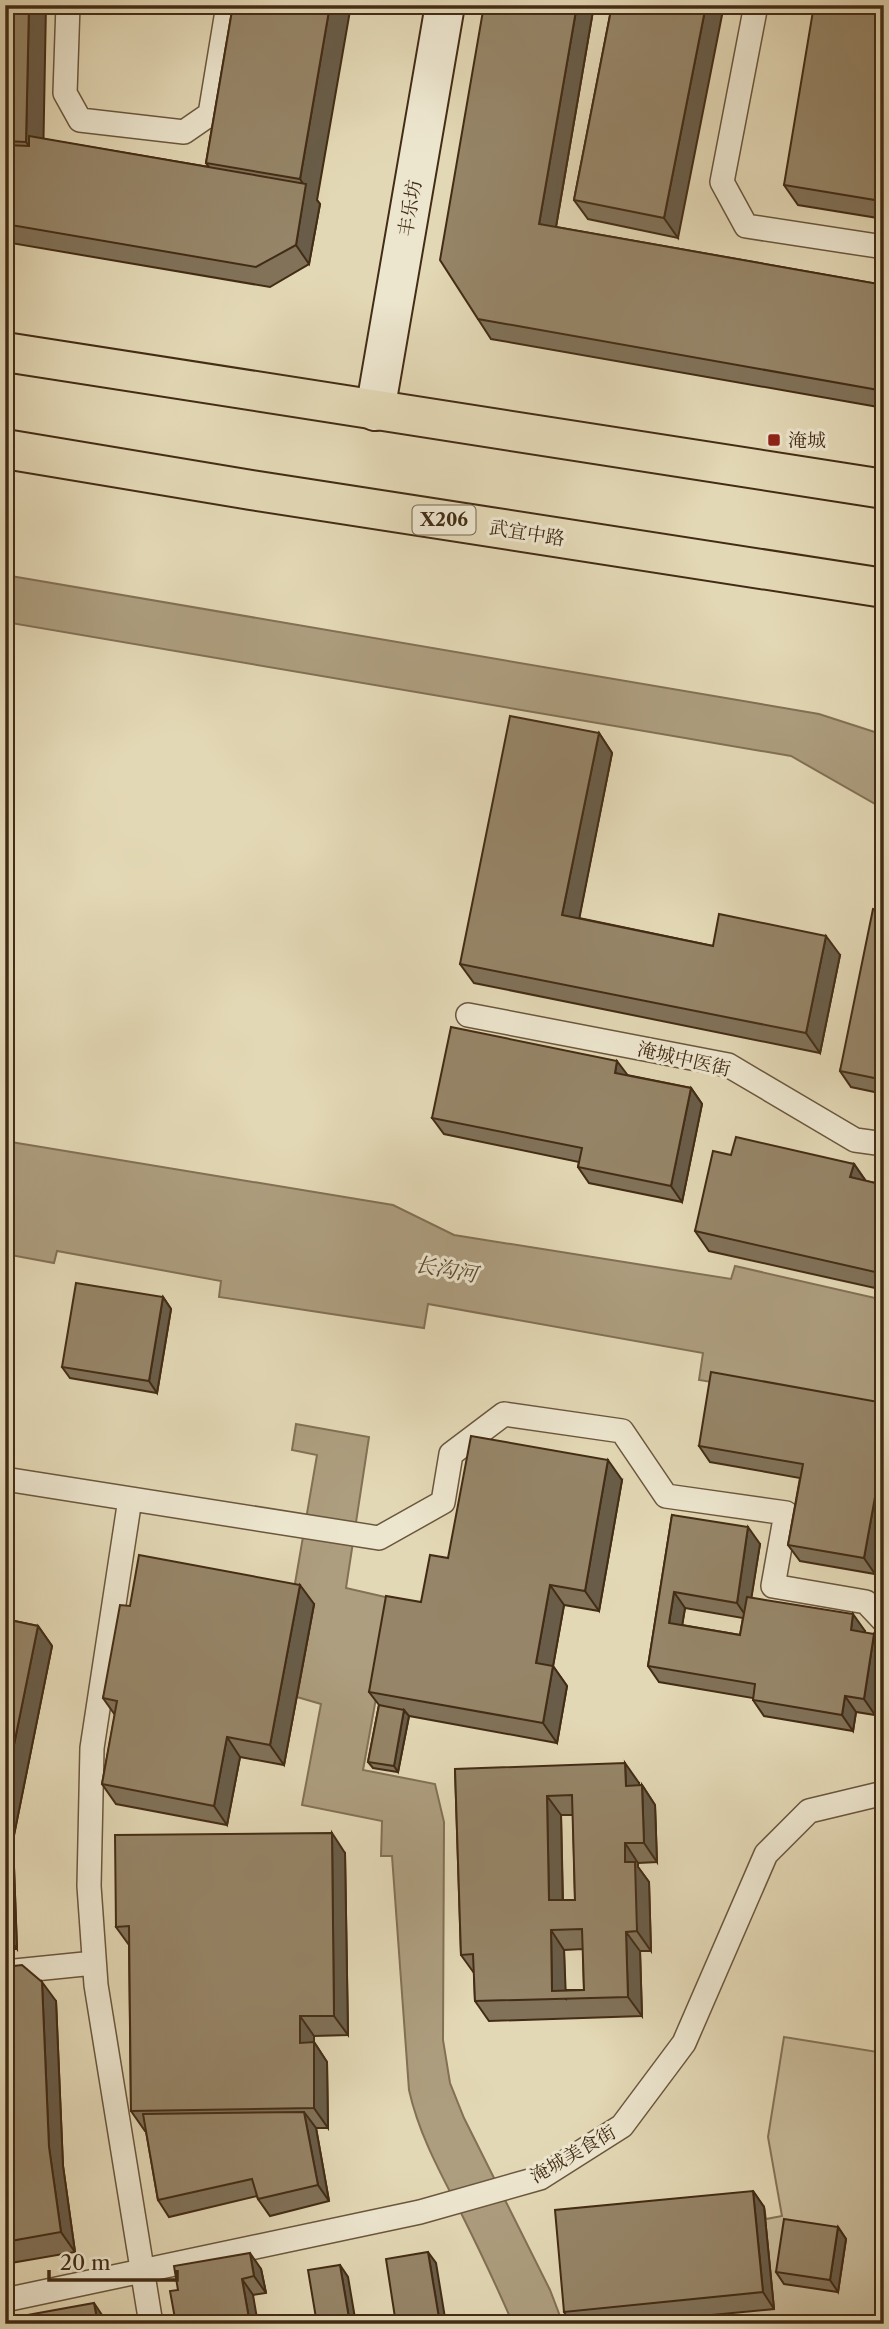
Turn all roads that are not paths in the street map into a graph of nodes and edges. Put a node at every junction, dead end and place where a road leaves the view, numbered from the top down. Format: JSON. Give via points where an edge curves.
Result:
{"nodes":[{"id":1,"x":68,"y":5,"type":"edge"},
{"id":2,"x":228,"y":5,"type":"edge"},
{"id":3,"x":445,"y":5,"type":"edge"},
{"id":4,"x":756,"y":5,"type":"edge"},
{"id":5,"x":884,"y":247,"type":"edge"},
{"id":6,"x":5,"y":352,"type":"edge"},
{"id":7,"x":376,"y":411,"type":"junction"},
{"id":8,"x":5,"y":449,"type":"edge"},
{"id":9,"x":884,"y":489,"type":"edge"},
{"id":10,"x":884,"y":588,"type":"edge"},
{"id":11,"x":468,"y":1015,"type":"dead end"},
{"id":12,"x":884,"y":1144,"type":"edge"},
{"id":13,"x":5,"y":1479,"type":"edge"},
{"id":14,"x":130,"y":1499,"type":"junction"},
{"id":15,"x":884,"y":1621,"type":"edge"},
{"id":16,"x":884,"y":1793,"type":"edge"},
{"id":17,"x":94,"y":1963,"type":"junction"},
{"id":18,"x":5,"y":1972,"type":"edge"},
{"id":19,"x":141,"y":2270,"type":"junction"},
{"id":20,"x":5,"y":2300,"type":"edge"},
{"id":21,"x":151,"y":2324,"type":"edge"}],
"edges":[{"from":1,"to":2,"type":"lane","via":[[65,93],[80,120],[184,132],[210,114]]},
{"from":3,"to":7,"type":"street","name":"丰乐坊"},
{"from":4,"to":5,"type":"lane","via":[[722,182],[746,226]]},
{"from":6,"to":7,"type":"main road"},
{"from":7,"to":9,"type":"main road"},
{"from":8,"to":10,"type":"main road","name":"武宜中路","number":"X206"},
{"from":11,"to":12,"type":"lane","name":"淹城中医街","via":[[728,1065],[855,1140]]},
{"from":13,"to":14,"type":"lane"},
{"from":14,"to":15,"type":"lane","via":[[379,1538],[443,1502],[450,1454],[504,1415],[622,1431],[666,1496],[786,1513],[773,1586],[866,1602]]},
{"from":14,"to":17,"type":"lane","via":[[92,1748],[89,1886]]},
{"from":16,"to":19,"type":"lane","name":"淹城美食街","via":[[809,1811],[766,1854],[684,2043],[622,2126],[540,2178],[420,2212]]},
{"from":17,"to":18,"type":"lane"},
{"from":17,"to":19,"type":"lane"},
{"from":19,"to":20,"type":"lane","name":"淹城美食街"},
{"from":19,"to":21,"type":"lane"}]}
